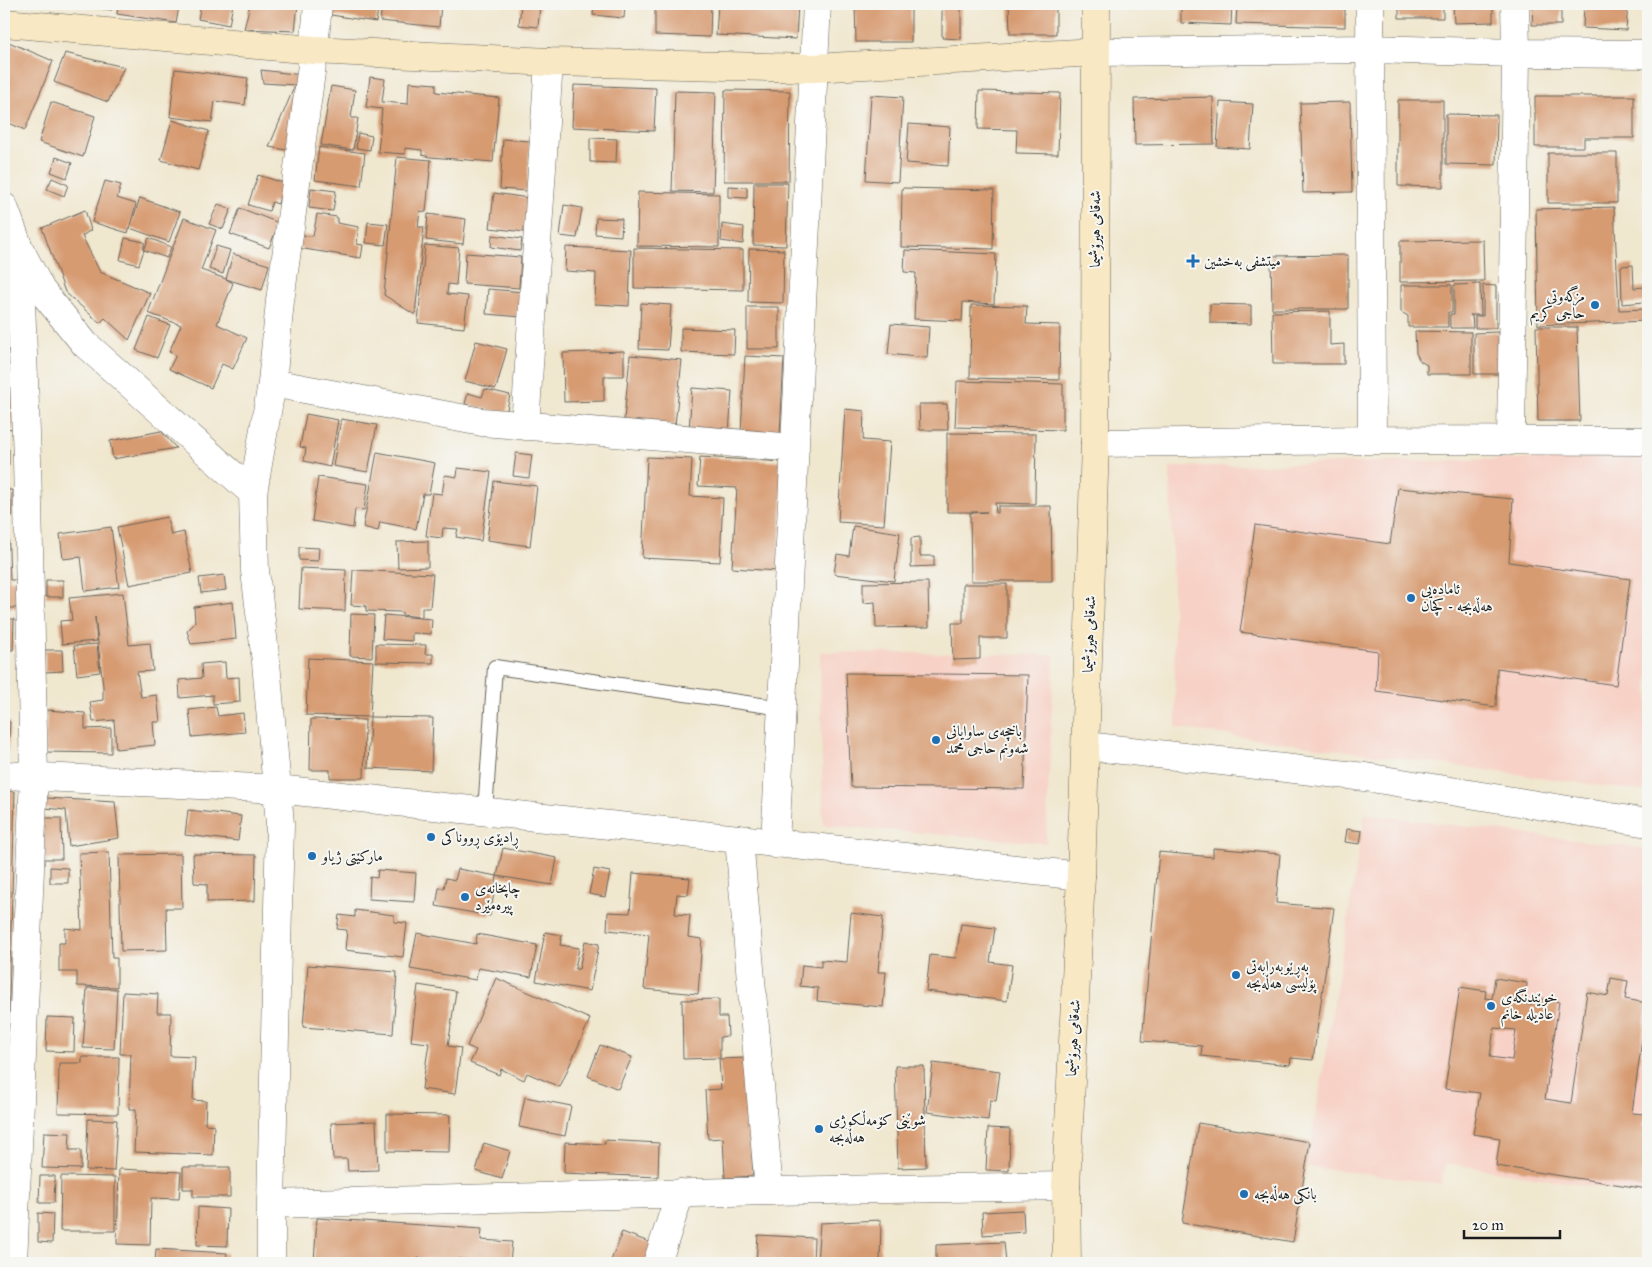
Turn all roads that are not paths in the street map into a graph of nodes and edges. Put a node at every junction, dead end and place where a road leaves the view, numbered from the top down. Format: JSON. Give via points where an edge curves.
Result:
{"nodes":[{"id":1,"x":318,"y":4,"type":"edge"},
{"id":2,"x":817,"y":4,"type":"edge"},
{"id":3,"x":1096,"y":4,"type":"edge"},
{"id":4,"x":1370,"y":4,"type":"edge"},
{"id":5,"x":1515,"y":4,"type":"edge"},
{"id":6,"x":4,"y":24,"type":"edge"},
{"id":7,"x":1371,"y":49,"type":"junction"},
{"id":8,"x":314,"y":50,"type":"junction"},
{"id":9,"x":1096,"y":52,"type":"junction"},
{"id":10,"x":1516,"y":53,"type":"junction"},
{"id":11,"x":1648,"y":54,"type":"edge"},
{"id":12,"x":549,"y":62,"type":"junction"},
{"id":13,"x":814,"y":68,"type":"junction"},
{"id":14,"x":4,"y":207,"type":"edge"},
{"id":15,"x":19,"y":248,"type":"junction"},
{"id":16,"x":272,"y":383,"type":"junction"},
{"id":17,"x":525,"y":426,"type":"junction"},
{"id":18,"x":1372,"y":440,"type":"junction"},
{"id":19,"x":1510,"y":441,"type":"junction"},
{"id":20,"x":1648,"y":441,"type":"edge"},
{"id":21,"x":1095,"y":442,"type":"junction"},
{"id":22,"x":795,"y":448,"type":"junction"},
{"id":23,"x":253,"y":493,"type":"junction"},
{"id":24,"x":782,"y":708,"type":"junction"},
{"id":25,"x":1086,"y":746,"type":"junction"},
{"id":26,"x":4,"y":775,"type":"edge"},
{"id":27,"x":34,"y":777,"type":"junction"},
{"id":28,"x":277,"y":789,"type":"junction"},
{"id":29,"x":484,"y":812,"type":"junction"},
{"id":30,"x":1648,"y":823,"type":"edge"},
{"id":31,"x":739,"y":839,"type":"junction"},
{"id":32,"x":775,"y":844,"type":"junction"},
{"id":33,"x":1082,"y":876,"type":"junction"},
{"id":34,"x":1066,"y":1186,"type":"junction"},
{"id":35,"x":769,"y":1191,"type":"junction"},
{"id":36,"x":680,"y":1194,"type":"junction"},
{"id":37,"x":271,"y":1204,"type":"junction"},
{"id":38,"x":13,"y":1263,"type":"edge"},
{"id":39,"x":271,"y":1263,"type":"edge"},
{"id":40,"x":657,"y":1263,"type":"edge"},
{"id":41,"x":1067,"y":1263,"type":"edge"}],
"edges":[{"from":1,"to":8,"type":"street"},
{"from":2,"to":13,"type":"street"},
{"from":3,"to":9,"type":"main road","name":"شەقامی هیرۆشیما"},
{"from":4,"to":7,"type":"street"},
{"from":5,"to":10,"type":"street"},
{"from":6,"to":8,"type":"main road"},
{"from":7,"to":9,"type":"street"},
{"from":7,"to":10,"type":"street"},
{"from":7,"to":18,"type":"street"},
{"from":8,"to":12,"type":"main road"},
{"from":8,"to":16,"type":"street"},
{"from":9,"to":13,"type":"main road"},
{"from":9,"to":21,"type":"main road","name":"شەقامی هیرۆشیما"},
{"from":10,"to":11,"type":"street"},
{"from":10,"to":19,"type":"street"},
{"from":12,"to":13,"type":"main road"},
{"from":12,"to":17,"type":"street"},
{"from":13,"to":22,"type":"street"},
{"from":14,"to":15,"type":"street"},
{"from":15,"to":23,"type":"street","via":[[41,290],[85,344]]},
{"from":15,"to":27,"type":"street"},
{"from":16,"to":17,"type":"street","via":[[482,422]]},
{"from":16,"to":23,"type":"street"},
{"from":17,"to":22,"type":"street"},
{"from":18,"to":19,"type":"street"},
{"from":18,"to":21,"type":"street"},
{"from":19,"to":20,"type":"street"},
{"from":21,"to":25,"type":"main road","name":"شەقامی هیرۆشیما"},
{"from":22,"to":24,"type":"street"},
{"from":23,"to":28,"type":"street","via":[[255,571]]},
{"from":24,"to":29,"type":"lane","via":[[495,667]]},
{"from":24,"to":32,"type":"street"},
{"from":25,"to":30,"type":"street","via":[[1364,778]]},
{"from":25,"to":33,"type":"main road","name":"شەقامی هیرۆشیما"},
{"from":26,"to":27,"type":"street"},
{"from":27,"to":28,"type":"street"},
{"from":27,"to":38,"type":"street"},
{"from":28,"to":29,"type":"street"},
{"from":28,"to":37,"type":"street","via":[[280,824]]},
{"from":29,"to":31,"type":"street"},
{"from":31,"to":32,"type":"street"},
{"from":31,"to":35,"type":"street"},
{"from":32,"to":33,"type":"street"},
{"from":33,"to":34,"type":"main road","name":"شەقامی هیرۆشیما"},
{"from":34,"to":35,"type":"street"},
{"from":34,"to":41,"type":"main road","name":"شەقامی هیرۆشیما"},
{"from":35,"to":36,"type":"street"},
{"from":36,"to":37,"type":"street"},
{"from":36,"to":40,"type":"street"},
{"from":37,"to":39,"type":"street"}]}
